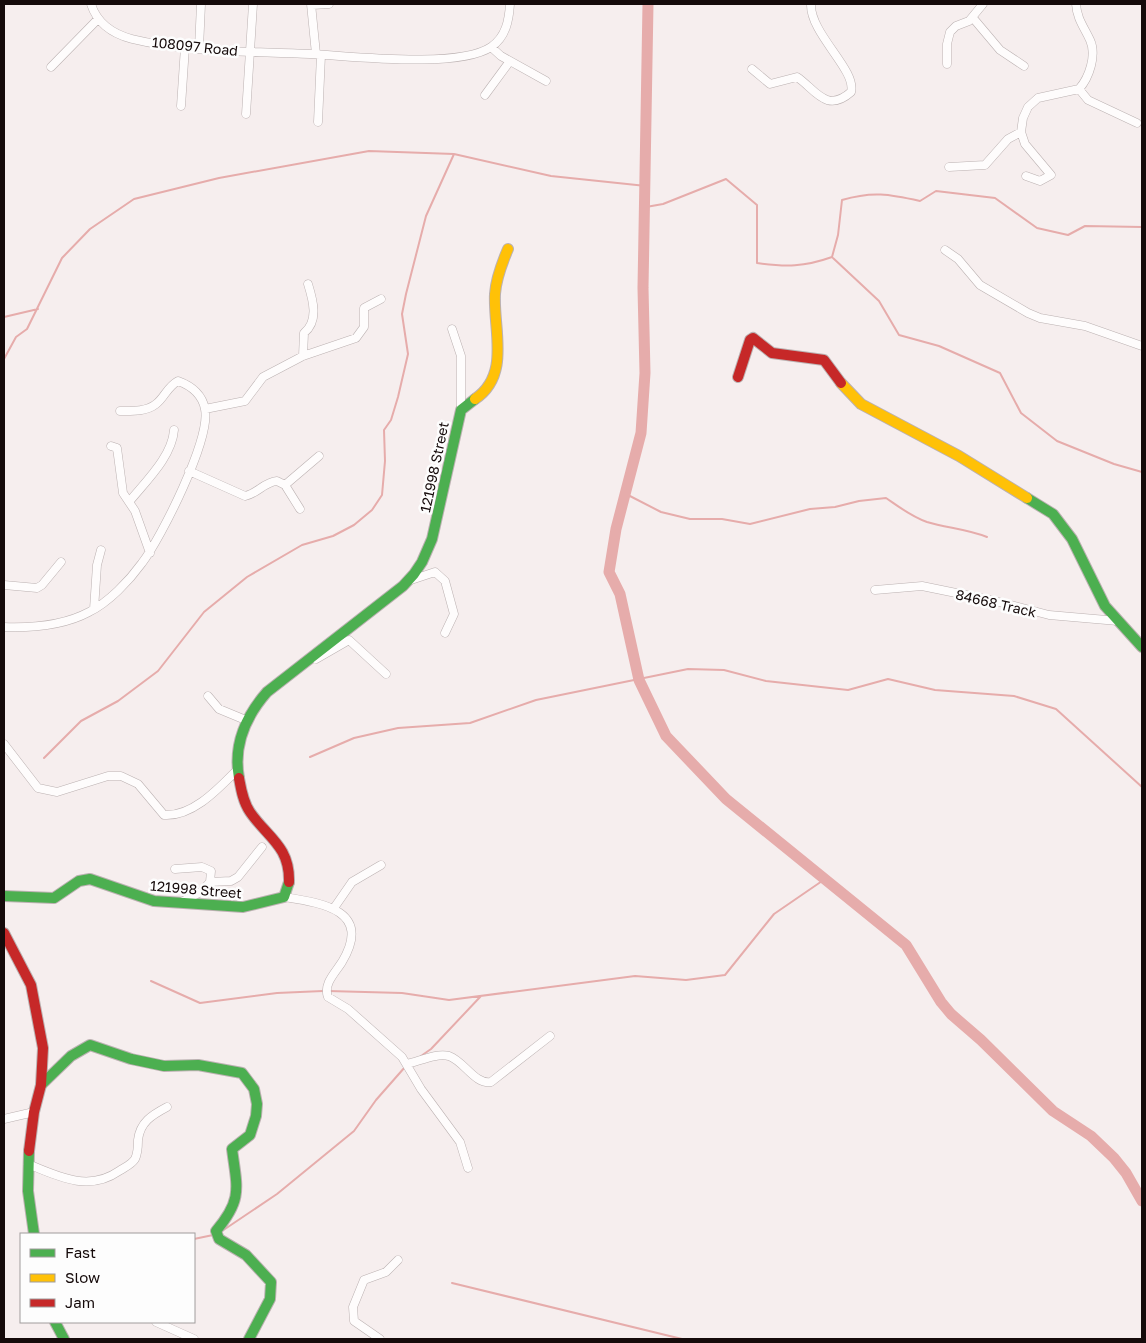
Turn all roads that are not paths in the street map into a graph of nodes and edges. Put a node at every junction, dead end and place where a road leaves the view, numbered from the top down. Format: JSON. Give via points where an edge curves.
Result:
{"nodes":[{"id":1,"x":91,"y":4,"type":"edge"},
{"id":2,"x":201,"y":4,"type":"edge"},
{"id":3,"x":253,"y":4,"type":"edge"},
{"id":4,"x":312,"y":4,"type":"edge"},
{"id":5,"x":328,"y":4,"type":"edge"},
{"id":6,"x":510,"y":4,"type":"edge"},
{"id":7,"x":811,"y":4,"type":"edge"},
{"id":8,"x":983,"y":4,"type":"edge"},
{"id":9,"x":1076,"y":4,"type":"edge"},
{"id":10,"x":973,"y":18,"type":"junction"},
{"id":11,"x":98,"y":19,"type":"junction"},
{"id":12,"x":185,"y":46,"type":"junction"},
{"id":13,"x":491,"y":47,"type":"junction"},
{"id":14,"x":199,"y":48,"type":"junction"},
{"id":15,"x":250,"y":51,"type":"junction"},
{"id":16,"x":318,"y":55,"type":"junction"},
{"id":17,"x":510,"y":61,"type":"junction"},
{"id":18,"x":947,"y":64,"type":"dead end"},
{"id":19,"x":1024,"y":66,"type":"dead end"},
{"id":20,"x":51,"y":67,"type":"dead end"},
{"id":21,"x":752,"y":70,"type":"dead end"},
{"id":22,"x":546,"y":81,"type":"dead end"},
{"id":23,"x":1079,"y":89,"type":"junction"},
{"id":24,"x":485,"y":95,"type":"dead end"},
{"id":25,"x":182,"y":106,"type":"dead end"},
{"id":26,"x":246,"y":114,"type":"dead end"},
{"id":27,"x":318,"y":122,"type":"dead end"},
{"id":28,"x":1137,"y":123,"type":"dead end"},
{"id":29,"x":1021,"y":132,"type":"junction"},
{"id":30,"x":949,"y":167,"type":"dead end"},
{"id":31,"x":1026,"y":176,"type":"dead end"},
{"id":32,"x":508,"y":249,"type":"dead end"},
{"id":33,"x":945,"y":250,"type":"dead end"},
{"id":34,"x":308,"y":284,"type":"dead end"},
{"id":35,"x":381,"y":299,"type":"dead end"},
{"id":36,"x":452,"y":330,"type":"dead end"},
{"id":37,"x":1142,"y":346,"type":"edge"},
{"id":38,"x":303,"y":356,"type":"junction"},
{"id":39,"x":738,"y":377,"type":"dead end"},
{"id":40,"x":205,"y":409,"type":"junction"},
{"id":41,"x":461,"y":410,"type":"junction"},
{"id":42,"x":120,"y":411,"type":"dead end"},
{"id":43,"x":174,"y":430,"type":"dead end"},
{"id":44,"x":111,"y":446,"type":"dead end"},
{"id":45,"x":319,"y":456,"type":"dead end"},
{"id":46,"x":189,"y":471,"type":"junction"},
{"id":47,"x":285,"y":486,"type":"junction"},
{"id":48,"x":129,"y":502,"type":"junction"},
{"id":49,"x":300,"y":509,"type":"dead end"},
{"id":50,"x":102,"y":550,"type":"dead end"},
{"id":51,"x":150,"y":553,"type":"junction"},
{"id":52,"x":61,"y":562,"type":"dead end"},
{"id":53,"x":408,"y":581,"type":"junction"},
{"id":54,"x":4,"y":585,"type":"edge"},
{"id":55,"x":875,"y":590,"type":"dead end"},
{"id":56,"x":94,"y":609,"type":"junction"},
{"id":57,"x":1118,"y":621,"type":"junction"},
{"id":58,"x":4,"y":628,"type":"edge"},
{"id":59,"x":445,"y":633,"type":"dead end"},
{"id":60,"x":1142,"y":647,"type":"edge"},
{"id":61,"x":293,"y":672,"type":"junction"},
{"id":62,"x":386,"y":674,"type":"dead end"},
{"id":63,"x":208,"y":696,"type":"dead end"},
{"id":64,"x":248,"y":721,"type":"junction"},
{"id":65,"x":4,"y":744,"type":"edge"},
{"id":66,"x":238,"y":769,"type":"junction"},
{"id":67,"x":262,"y":848,"type":"dead end"},
{"id":68,"x":381,"y":865,"type":"dead end"},
{"id":69,"x":175,"y":869,"type":"dead end"},
{"id":70,"x":210,"y":882,"type":"junction"},
{"id":71,"x":4,"y":896,"type":"edge"},
{"id":72,"x":284,"y":897,"type":"junction"},
{"id":73,"x":180,"y":902,"type":"junction"},
{"id":74,"x":334,"y":908,"type":"junction"},
{"id":75,"x":5,"y":937,"type":"edge"},
{"id":76,"x":550,"y":1036,"type":"dead end"},
{"id":77,"x":407,"y":1064,"type":"junction"},
{"id":78,"x":40,"y":1085,"type":"junction"},
{"id":79,"x":167,"y":1106,"type":"dead end"},
{"id":80,"x":34,"y":1112,"type":"junction"},
{"id":81,"x":4,"y":1119,"type":"edge"},
{"id":82,"x":28,"y":1164,"type":"junction"},
{"id":83,"x":468,"y":1168,"type":"dead end"},
{"id":84,"x":34,"y":1233,"type":"edge"},
{"id":85,"x":398,"y":1260,"type":"dead end"},
{"id":86,"x":56,"y":1323,"type":"edge"},
{"id":87,"x":158,"y":1323,"type":"edge"},
{"id":88,"x":64,"y":1339,"type":"edge"},
{"id":89,"x":194,"y":1339,"type":"edge"},
{"id":90,"x":249,"y":1339,"type":"edge"},
{"id":91,"x":380,"y":1339,"type":"edge"}],
"edges":[{"from":1,"to":11,"type":"street","name":"108097 Road"},
{"from":2,"to":14,"type":"street"},
{"from":3,"to":15,"type":"street"},
{"from":4,"to":5,"type":"street"},
{"from":4,"to":16,"type":"street"},
{"from":6,"to":13,"type":"street","via":[[505,30]]},
{"from":7,"to":21,"type":"street","via":[[816,26],[844,68],[851,83],[851,92],[827,101],[796,77],[770,84]]},
{"from":8,"to":10,"type":"street"},
{"from":9,"to":23,"type":"street","via":[[1080,24],[1093,51],[1088,75]]},
{"from":10,"to":18,"type":"street","via":[[950,32]]},
{"from":10,"to":19,"type":"street","via":[[1000,50]]},
{"from":11,"to":12,"type":"street","name":"108097 Road","via":[[116,33],[132,39]]},
{"from":11,"to":20,"type":"street"},
{"from":12,"to":14,"type":"street","name":"108097 Road"},
{"from":12,"to":25,"type":"street"},
{"from":13,"to":16,"type":"street","name":"108097 Road","via":[[450,57],[390,59]]},
{"from":13,"to":17,"type":"street"},
{"from":14,"to":15,"type":"street","name":"108097 Road"},
{"from":15,"to":16,"type":"street","name":"108097 Road"},
{"from":15,"to":26,"type":"street"},
{"from":16,"to":27,"type":"street"},
{"from":17,"to":22,"type":"street"},
{"from":17,"to":24,"type":"street"},
{"from":23,"to":28,"type":"street","via":[[1088,100]]},
{"from":23,"to":29,"type":"street","via":[[1038,98],[1026,111]]},
{"from":29,"to":30,"type":"street","via":[[1008,139],[985,165]]},
{"from":29,"to":31,"type":"street","via":[[1028,150],[1051,175],[1040,181]]},
{"from":32,"to":41,"type":"street","name":"121998 Street","via":[[500,268],[495,295],[496,370],[487,390]]},
{"from":33,"to":37,"type":"street","via":[[958,259],[980,285],[1028,313],[1085,326]]},
{"from":34,"to":38,"type":"street","via":[[314,319],[304,333]]},
{"from":35,"to":38,"type":"street","via":[[364,308],[364,328],[356,338]]},
{"from":36,"to":41,"type":"street","via":[[461,356]]},
{"from":38,"to":40,"type":"street","via":[[263,377],[245,401]]},
{"from":39,"to":57,"type":"street","via":[[753,338],[780,355],[824,360],[846,390],[862,404],[959,456],[1053,514],[1072,539],[1100,599]]},
{"from":40,"to":42,"type":"street","via":[[197,392],[178,380],[170,385],[155,405],[141,410]]},
{"from":40,"to":46,"type":"street","via":[[202,439]]},
{"from":41,"to":53,"type":"street","name":"121998 Street","via":[[432,540],[422,563]]},
{"from":43,"to":48,"type":"street","via":[[171,443],[157,467]]},
{"from":44,"to":48,"type":"street","via":[[117,448],[121,486]]},
{"from":45,"to":47,"type":"street"},
{"from":46,"to":47,"type":"street","via":[[245,496],[263,485],[278,481]]},
{"from":46,"to":51,"type":"street"},
{"from":47,"to":49,"type":"street"},
{"from":48,"to":51,"type":"street"},
{"from":50,"to":56,"type":"street","via":[[97,566]]},
{"from":51,"to":56,"type":"street","via":[[115,592]]},
{"from":52,"to":54,"type":"street","via":[[37,588]]},
{"from":53,"to":59,"type":"street","name":"121998 Street","via":[[435,572],[446,581],[454,614]]},
{"from":53,"to":61,"type":"street","name":"121998 Street"},
{"from":55,"to":57,"type":"street","name":"84668 Track","via":[[922,586],[1049,614]]},
{"from":56,"to":58,"type":"street","via":[[63,624]]},
{"from":57,"to":60,"type":"street"},
{"from":61,"to":62,"type":"street","via":[[349,640]]},
{"from":61,"to":64,"type":"street","name":"121998 Street","via":[[261,698]]},
{"from":63,"to":64,"type":"street","via":[[219,709]]},
{"from":64,"to":66,"type":"street","name":"121998 Street","via":[[238,741]]},
{"from":65,"to":66,"type":"street","via":[[38,788],[57,792],[108,776],[121,776],[138,784],[164,815],[173,815],[198,804]]},
{"from":66,"to":72,"type":"street","name":"121998 Street","via":[[246,805],[271,834],[286,861],[290,881]]},
{"from":67,"to":70,"type":"street","via":[[238,877],[230,881]]},
{"from":68,"to":74,"type":"street","via":[[352,882]]},
{"from":69,"to":70,"type":"street","via":[[208,868],[212,873]]},
{"from":70,"to":73,"type":"street","via":[[201,892]]},
{"from":71,"to":73,"type":"street","name":"121998 Street","via":[[54,898],[79,881],[90,879],[147,900]]},
{"from":72,"to":73,"type":"street","name":"121998 Street","via":[[243,907]]},
{"from":72,"to":74,"type":"street"},
{"from":74,"to":77,"type":"street","via":[[350,926],[351,937],[344,958],[327,987],[328,997],[359,1018]]},
{"from":75,"to":78,"type":"street","via":[[31,985],[43,1048]]},
{"from":76,"to":77,"type":"street","via":[[491,1082],[481,1081],[450,1056]]},
{"from":77,"to":83,"type":"street","via":[[460,1142]]},
{"from":78,"to":80,"type":"street"},
{"from":78,"to":90,"type":"street","via":[[71,1056],[90,1045],[138,1061],[170,1067],[201,1065],[236,1072],[248,1079],[256,1096],[256,1116],[250,1135],[232,1149],[238,1192],[230,1214],[216,1231],[219,1239],[246,1254],[271,1282],[270,1299]]},
{"from":79,"to":82,"type":"street","via":[[141,1127],[132,1162],[104,1180],[76,1181]]},
{"from":80,"to":81,"type":"street"},
{"from":80,"to":82,"type":"street"},
{"from":82,"to":84,"type":"street"},
{"from":85,"to":91,"type":"street","via":[[386,1272],[364,1280],[353,1306],[354,1321]]},
{"from":86,"to":88,"type":"street"},
{"from":87,"to":89,"type":"street"}]}
